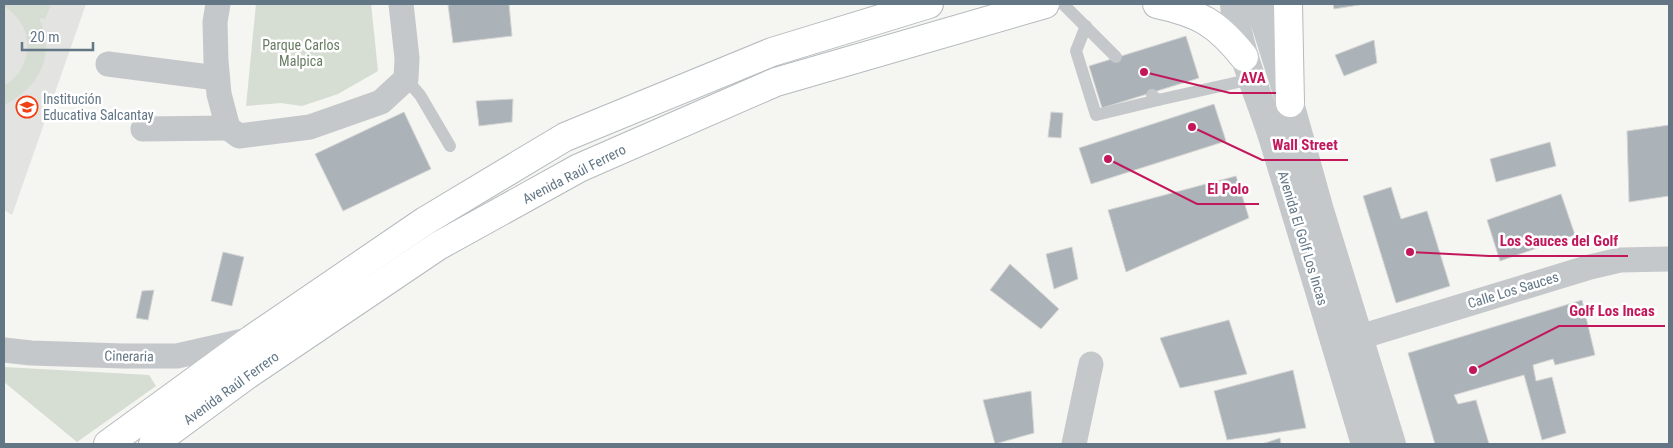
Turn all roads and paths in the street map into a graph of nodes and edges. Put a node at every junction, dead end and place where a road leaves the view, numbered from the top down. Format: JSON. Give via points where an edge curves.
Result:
{"nodes":[{"id":1,"x":218,"y":4,"type":"edge"},
{"id":2,"x":401,"y":4,"type":"edge"},
{"id":3,"x":929,"y":4,"type":"edge"},
{"id":4,"x":1045,"y":4,"type":"edge"},
{"id":5,"x":1063,"y":4,"type":"edge"},
{"id":6,"x":1157,"y":4,"type":"edge"},
{"id":7,"x":1234,"y":4,"type":"edge"},
{"id":8,"x":1260,"y":4,"type":"edge"},
{"id":9,"x":1288,"y":4,"type":"edge"},
{"id":10,"x":1086,"y":26,"type":"junction"},
{"id":11,"x":1116,"y":57,"type":"dead end"},
{"id":12,"x":108,"y":64,"type":"dead end"},
{"id":13,"x":1248,"y":68,"type":"junction"},
{"id":14,"x":217,"y":78,"type":"junction"},
{"id":15,"x":406,"y":79,"type":"junction"},
{"id":16,"x":1290,"y":103,"type":"junction"},
{"id":17,"x":228,"y":128,"type":"junction"},
{"id":18,"x":143,"y":129,"type":"dead end"},
{"id":19,"x":450,"y":146,"type":"dead end"},
{"id":20,"x":1669,"y":259,"type":"edge"},
{"id":21,"x":1360,"y":337,"type":"junction"},
{"id":22,"x":252,"y":339,"type":"junction"},
{"id":23,"x":4,"y":350,"type":"edge"},
{"id":24,"x":1091,"y":364,"type":"dead end"},
{"id":25,"x":108,"y":444,"type":"edge"},
{"id":26,"x":153,"y":444,"type":"edge"},
{"id":27,"x":1074,"y":444,"type":"edge"},
{"id":28,"x":1365,"y":444,"type":"edge"},
{"id":29,"x":1392,"y":444,"type":"edge"}],
"edges":[{"from":1,"to":14,"type":"street","via":[[215,22]]},
{"from":2,"to":15,"type":"street"},
{"from":3,"to":22,"type":"main road","name":"Avenida Raúl Ferrero","via":[[772,52],[566,137],[425,221]]},
{"from":4,"to":26,"type":"main road","name":"Avenida Raúl Ferrero","via":[[776,82],[579,168],[438,246],[247,375]]},
{"from":5,"to":10,"type":"lane"},
{"from":6,"to":13,"type":"main road","via":[[1198,16],[1219,30]]},
{"from":7,"to":13,"type":"street","name":"Avenida El Golf Los Incas"},
{"from":8,"to":16,"type":"street"},
{"from":9,"to":16,"type":"main road"},
{"from":10,"to":11,"type":"lane"},
{"from":10,"to":13,"type":"lane","via":[[1076,52],[1096,115]]},
{"from":12,"to":14,"type":"street"},
{"from":13,"to":28,"type":"street","name":"Avenida El Golf Los Incas"},
{"from":14,"to":17,"type":"street"},
{"from":15,"to":17,"type":"street","via":[[381,102],[310,126],[238,136]]},
{"from":15,"to":19,"type":"lane","via":[[420,95]]},
{"from":16,"to":21,"type":"street","name":"Avenida El Golf Los Incas"},
{"from":17,"to":18,"type":"street"},
{"from":20,"to":21,"type":"street","name":"Calle Los Sauces","via":[[1620,260],[1590,267]]},
{"from":21,"to":29,"type":"street","name":"Avenida El Golf Los Incas"},
{"from":22,"to":23,"type":"street","name":"Cineraria","via":[[177,356]]},
{"from":22,"to":25,"type":"main road","name":"Avenida Raúl Ferrero"},
{"from":24,"to":27,"type":"street"}]}
